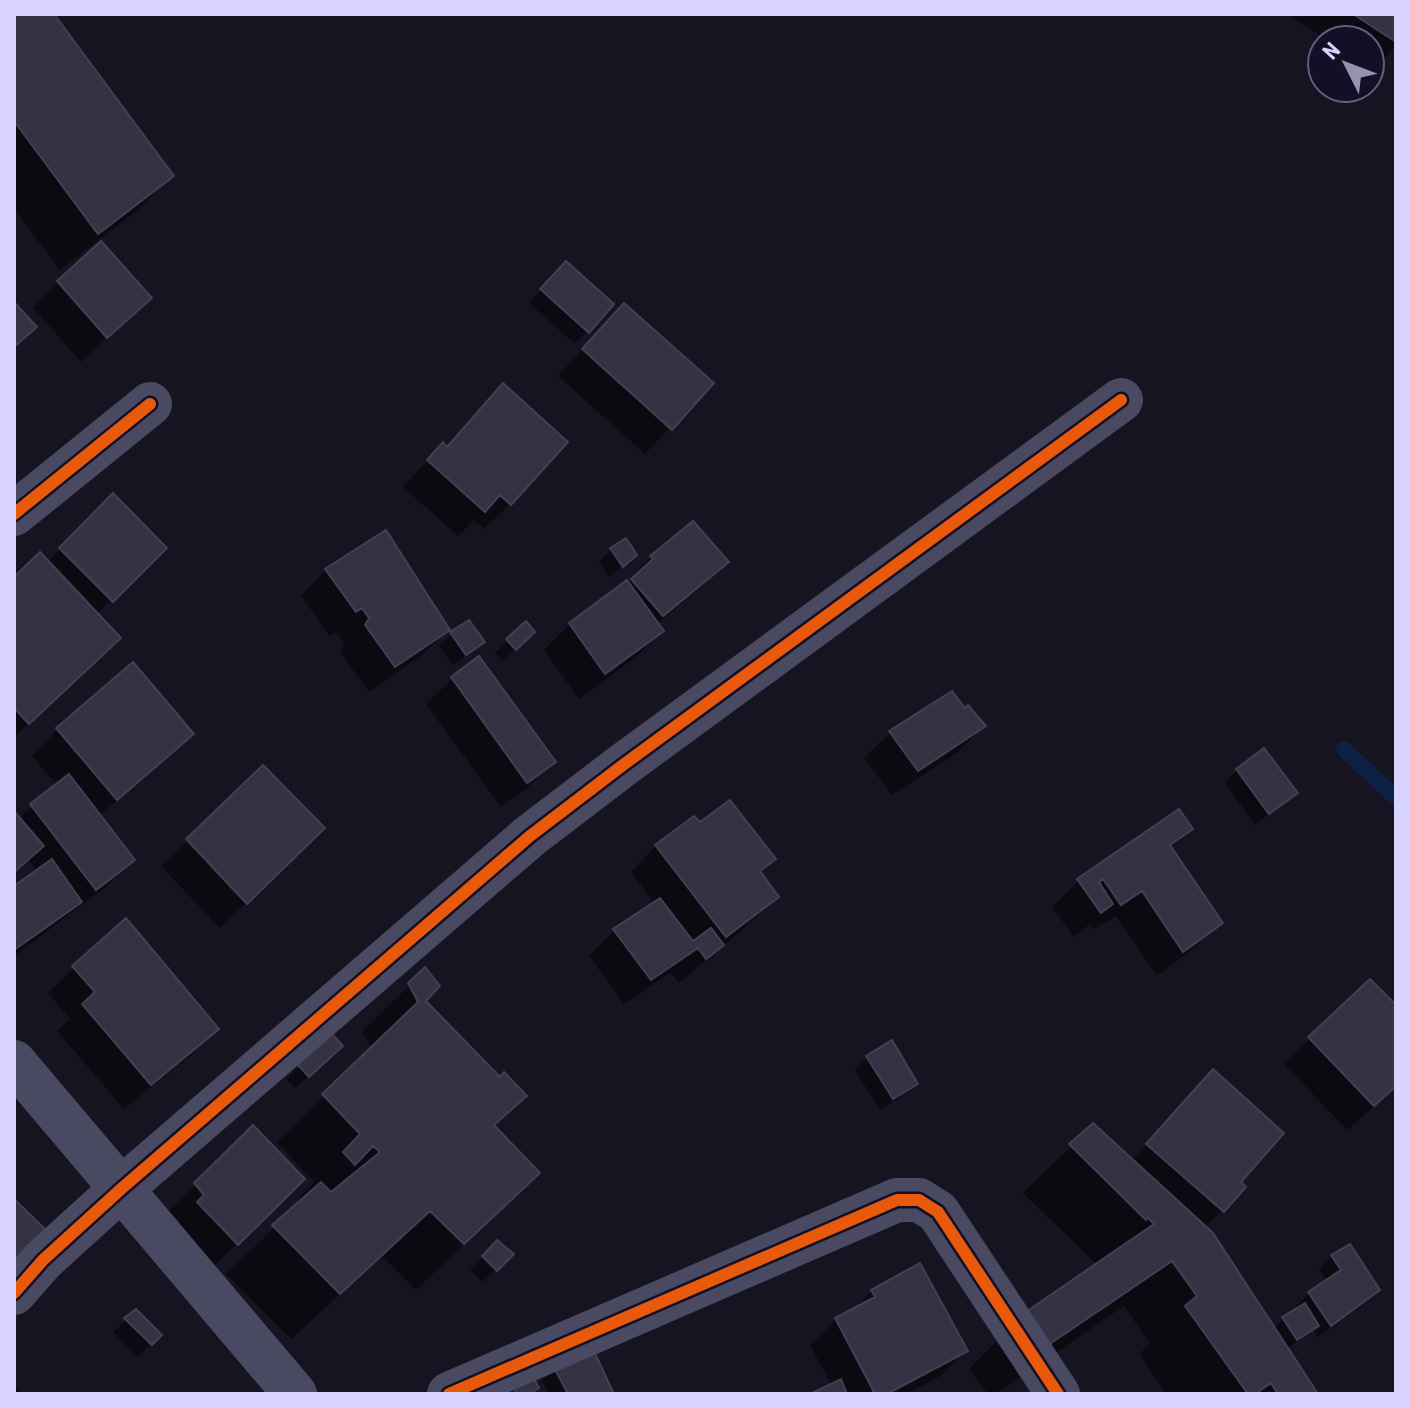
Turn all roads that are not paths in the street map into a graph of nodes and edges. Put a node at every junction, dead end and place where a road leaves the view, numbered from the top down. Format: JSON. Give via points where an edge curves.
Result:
{"nodes":[{"id":1,"x":1121,"y":400,"type":"dead end"},
{"id":2,"x":150,"y":404,"type":"dead end"},
{"id":3,"x":14,"y":514,"type":"edge"},
{"id":4,"x":14,"y":1062,"type":"edge"},
{"id":5,"x":121,"y":1189,"type":"junction"},
{"id":6,"x":14,"y":1293,"type":"edge"},
{"id":7,"x":295,"y":1394,"type":"edge"},
{"id":8,"x":449,"y":1394,"type":"edge"},
{"id":9,"x":1058,"y":1394,"type":"edge"}],
"edges":[{"from":1,"to":5,"type":"street","via":[[530,836]]},
{"from":2,"to":3,"type":"street"},
{"from":4,"to":5,"type":"street"},
{"from":5,"to":6,"type":"street"},
{"from":5,"to":7,"type":"street"},
{"from":8,"to":9,"type":"street","via":[[897,1200],[919,1200],[938,1212]]}]}
